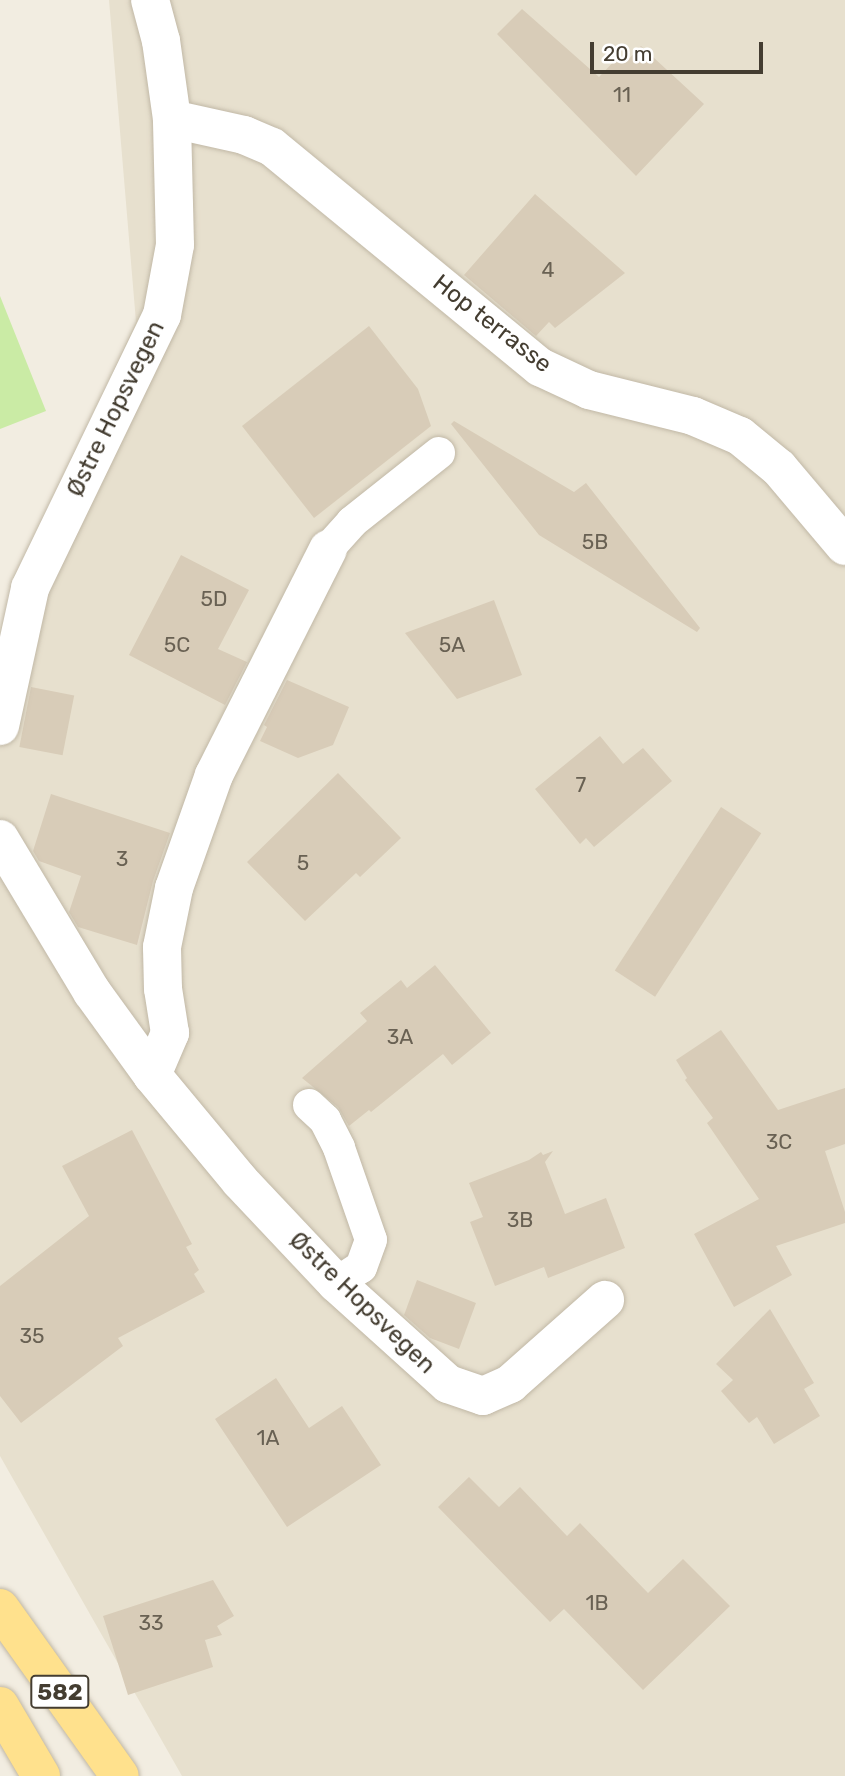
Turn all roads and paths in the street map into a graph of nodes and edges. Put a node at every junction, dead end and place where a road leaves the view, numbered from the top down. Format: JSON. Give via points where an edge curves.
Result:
{"nodes":[{"id":1,"x":149,"y":0,"type":"edge"},
{"id":2,"x":172,"y":119,"type":"junction"},
{"id":3,"x":439,"y":453,"type":"dead end"},
{"id":4,"x":845,"y":546,"type":"edge"},
{"id":5,"x":327,"y":549,"type":"joint"},
{"id":6,"x":0,"y":726,"type":"edge"},
{"id":7,"x":0,"y":839,"type":"edge"},
{"id":8,"x":152,"y":1075,"type":"junction"},
{"id":9,"x":309,"y":1105,"type":"dead end"},
{"id":10,"x":336,"y":1283,"type":"junction"},
{"id":11,"x":605,"y":1300,"type":"dead end"},
{"id":12,"x":0,"y":1608,"type":"edge"},
{"id":13,"x":0,"y":1706,"type":"edge"},
{"id":14,"x":41,"y":1776,"type":"edge"},
{"id":15,"x":120,"y":1776,"type":"edge"}],
"edges":[{"from":1,"to":2,"type":"street","name":"Østre Hopsvegen","via":[[161,40]]},
{"from":2,"to":4,"type":"street","name":"Hop terrasse","via":[[244,135],[272,148],[540,367],[589,390],[693,416],[740,436],[779,468]]},
{"from":2,"to":6,"type":"street","name":"Østre Hopsvegen","via":[[175,245],[162,315],[30,588]]},
{"from":3,"to":5,"type":"lane","via":[[352,522]]},
{"from":5,"to":8,"type":"street","via":[[214,775],[174,888],[162,947],[170,1033]]},
{"from":7,"to":8,"type":"street","name":"Østre Hopsvegen","via":[[92,992]]},
{"from":8,"to":10,"type":"street","name":"Østre Hopsvegen","via":[[240,1181]]},
{"from":9,"to":10,"type":"lane","via":[[340,1148],[371,1240],[361,1267]]},
{"from":10,"to":11,"type":"street","name":"Østre Hopsvegen","via":[[447,1384],[482,1396],[510,1384]]},
{"from":12,"to":15,"type":"main road","number":"582"},
{"from":13,"to":14,"type":"main road","number":"582"}]}
